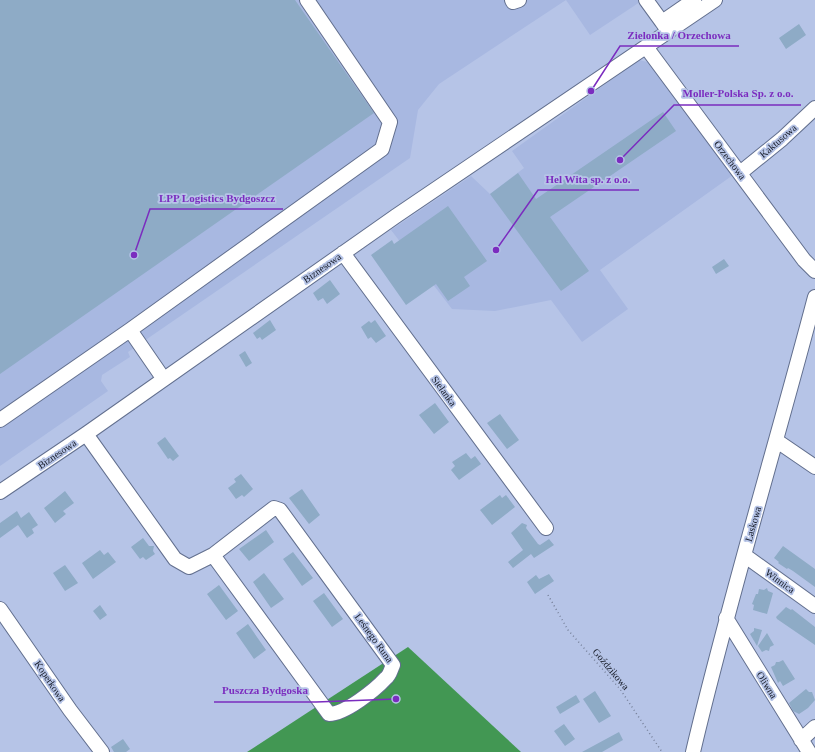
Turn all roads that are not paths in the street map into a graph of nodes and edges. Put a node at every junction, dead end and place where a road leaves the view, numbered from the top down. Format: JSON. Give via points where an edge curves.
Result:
{"nodes":[{"id":1,"x":307,"y":0,"type":"edge"},
{"id":2,"x":512,"y":0,"type":"edge"},
{"id":3,"x":519,"y":0,"type":"edge"},
{"id":4,"x":646,"y":0,"type":"edge"},
{"id":5,"x":694,"y":0,"type":"edge"},
{"id":6,"x":715,"y":0,"type":"edge"},
{"id":7,"x":665,"y":27,"type":"junction"},
{"id":8,"x":646,"y":47,"type":"junction"},
{"id":9,"x":815,"y":108,"type":"edge"},
{"id":10,"x":740,"y":173,"type":"junction"},
{"id":11,"x":343,"y":253,"type":"junction"},
{"id":12,"x":815,"y":271,"type":"edge"},
{"id":13,"x":815,"y":298,"type":"edge"},
{"id":14,"x":130,"y":330,"type":"junction"},
{"id":15,"x":163,"y":378,"type":"junction"},
{"id":16,"x":0,"y":420,"type":"edge"},
{"id":17,"x":86,"y":434,"type":"junction"},
{"id":18,"x":777,"y":441,"type":"junction"},
{"id":19,"x":815,"y":467,"type":"edge"},
{"id":20,"x":0,"y":492,"type":"edge"},
{"id":21,"x":546,"y":528,"type":"dead end"},
{"id":22,"x":213,"y":555,"type":"junction"},
{"id":23,"x":744,"y":555,"type":"junction"},
{"id":24,"x":815,"y":606,"type":"edge"},
{"id":25,"x":0,"y":609,"type":"edge"},
{"id":26,"x":726,"y":618,"type":"junction"},
{"id":27,"x":815,"y":727,"type":"edge"},
{"id":28,"x":805,"y":748,"type":"edge"},
{"id":29,"x":102,"y":752,"type":"edge"},
{"id":30,"x":694,"y":752,"type":"edge"}],
"edges":[{"from":1,"to":14,"type":"street","via":[[390,122],[382,149]]},
{"from":2,"to":3,"type":"street"},
{"from":4,"to":7,"type":"street"},
{"from":5,"to":7,"type":"street"},
{"from":6,"to":7,"type":"street"},
{"from":7,"to":8,"type":"street","name":"Biznesowa"},
{"from":8,"to":10,"type":"street","name":"Orzechowa"},
{"from":8,"to":11,"type":"street","name":"Biznesowa"},
{"from":9,"to":10,"type":"street","name":"Kaktusowa"},
{"from":10,"to":12,"type":"street","name":"Orzechowa","via":[[804,260]]},
{"from":11,"to":15,"type":"street","name":"Biznesowa"},
{"from":11,"to":21,"type":"street","name":"Sielanka"},
{"from":13,"to":18,"type":"street","name":"Laskowa"},
{"from":14,"to":15,"type":"street"},
{"from":14,"to":16,"type":"street"},
{"from":15,"to":17,"type":"street","name":"Biznesowa"},
{"from":17,"to":20,"type":"street","name":"Biznesowa"},
{"from":17,"to":22,"type":"street","name":"Leśnego Runa","via":[[174,559],[189,567]]},
{"from":18,"to":19,"type":"street"},
{"from":18,"to":23,"type":"street","name":"Laskowa"},
{"from":22,"to":22,"type":"street","name":"Leśnego Runa","via":[[329,714],[336,714],[352,705],[388,678],[394,665],[280,510],[274,508]]},
{"from":23,"to":24,"type":"street","name":"Winnica"},
{"from":23,"to":26,"type":"street","name":"Laskowa"},
{"from":25,"to":29,"type":"street","name":"Koperkowa"},
{"from":26,"to":28,"type":"street","name":"Oliwna"},
{"from":26,"to":30,"type":"street","name":"Laskowa"},
{"from":27,"to":28,"type":"street"}]}
